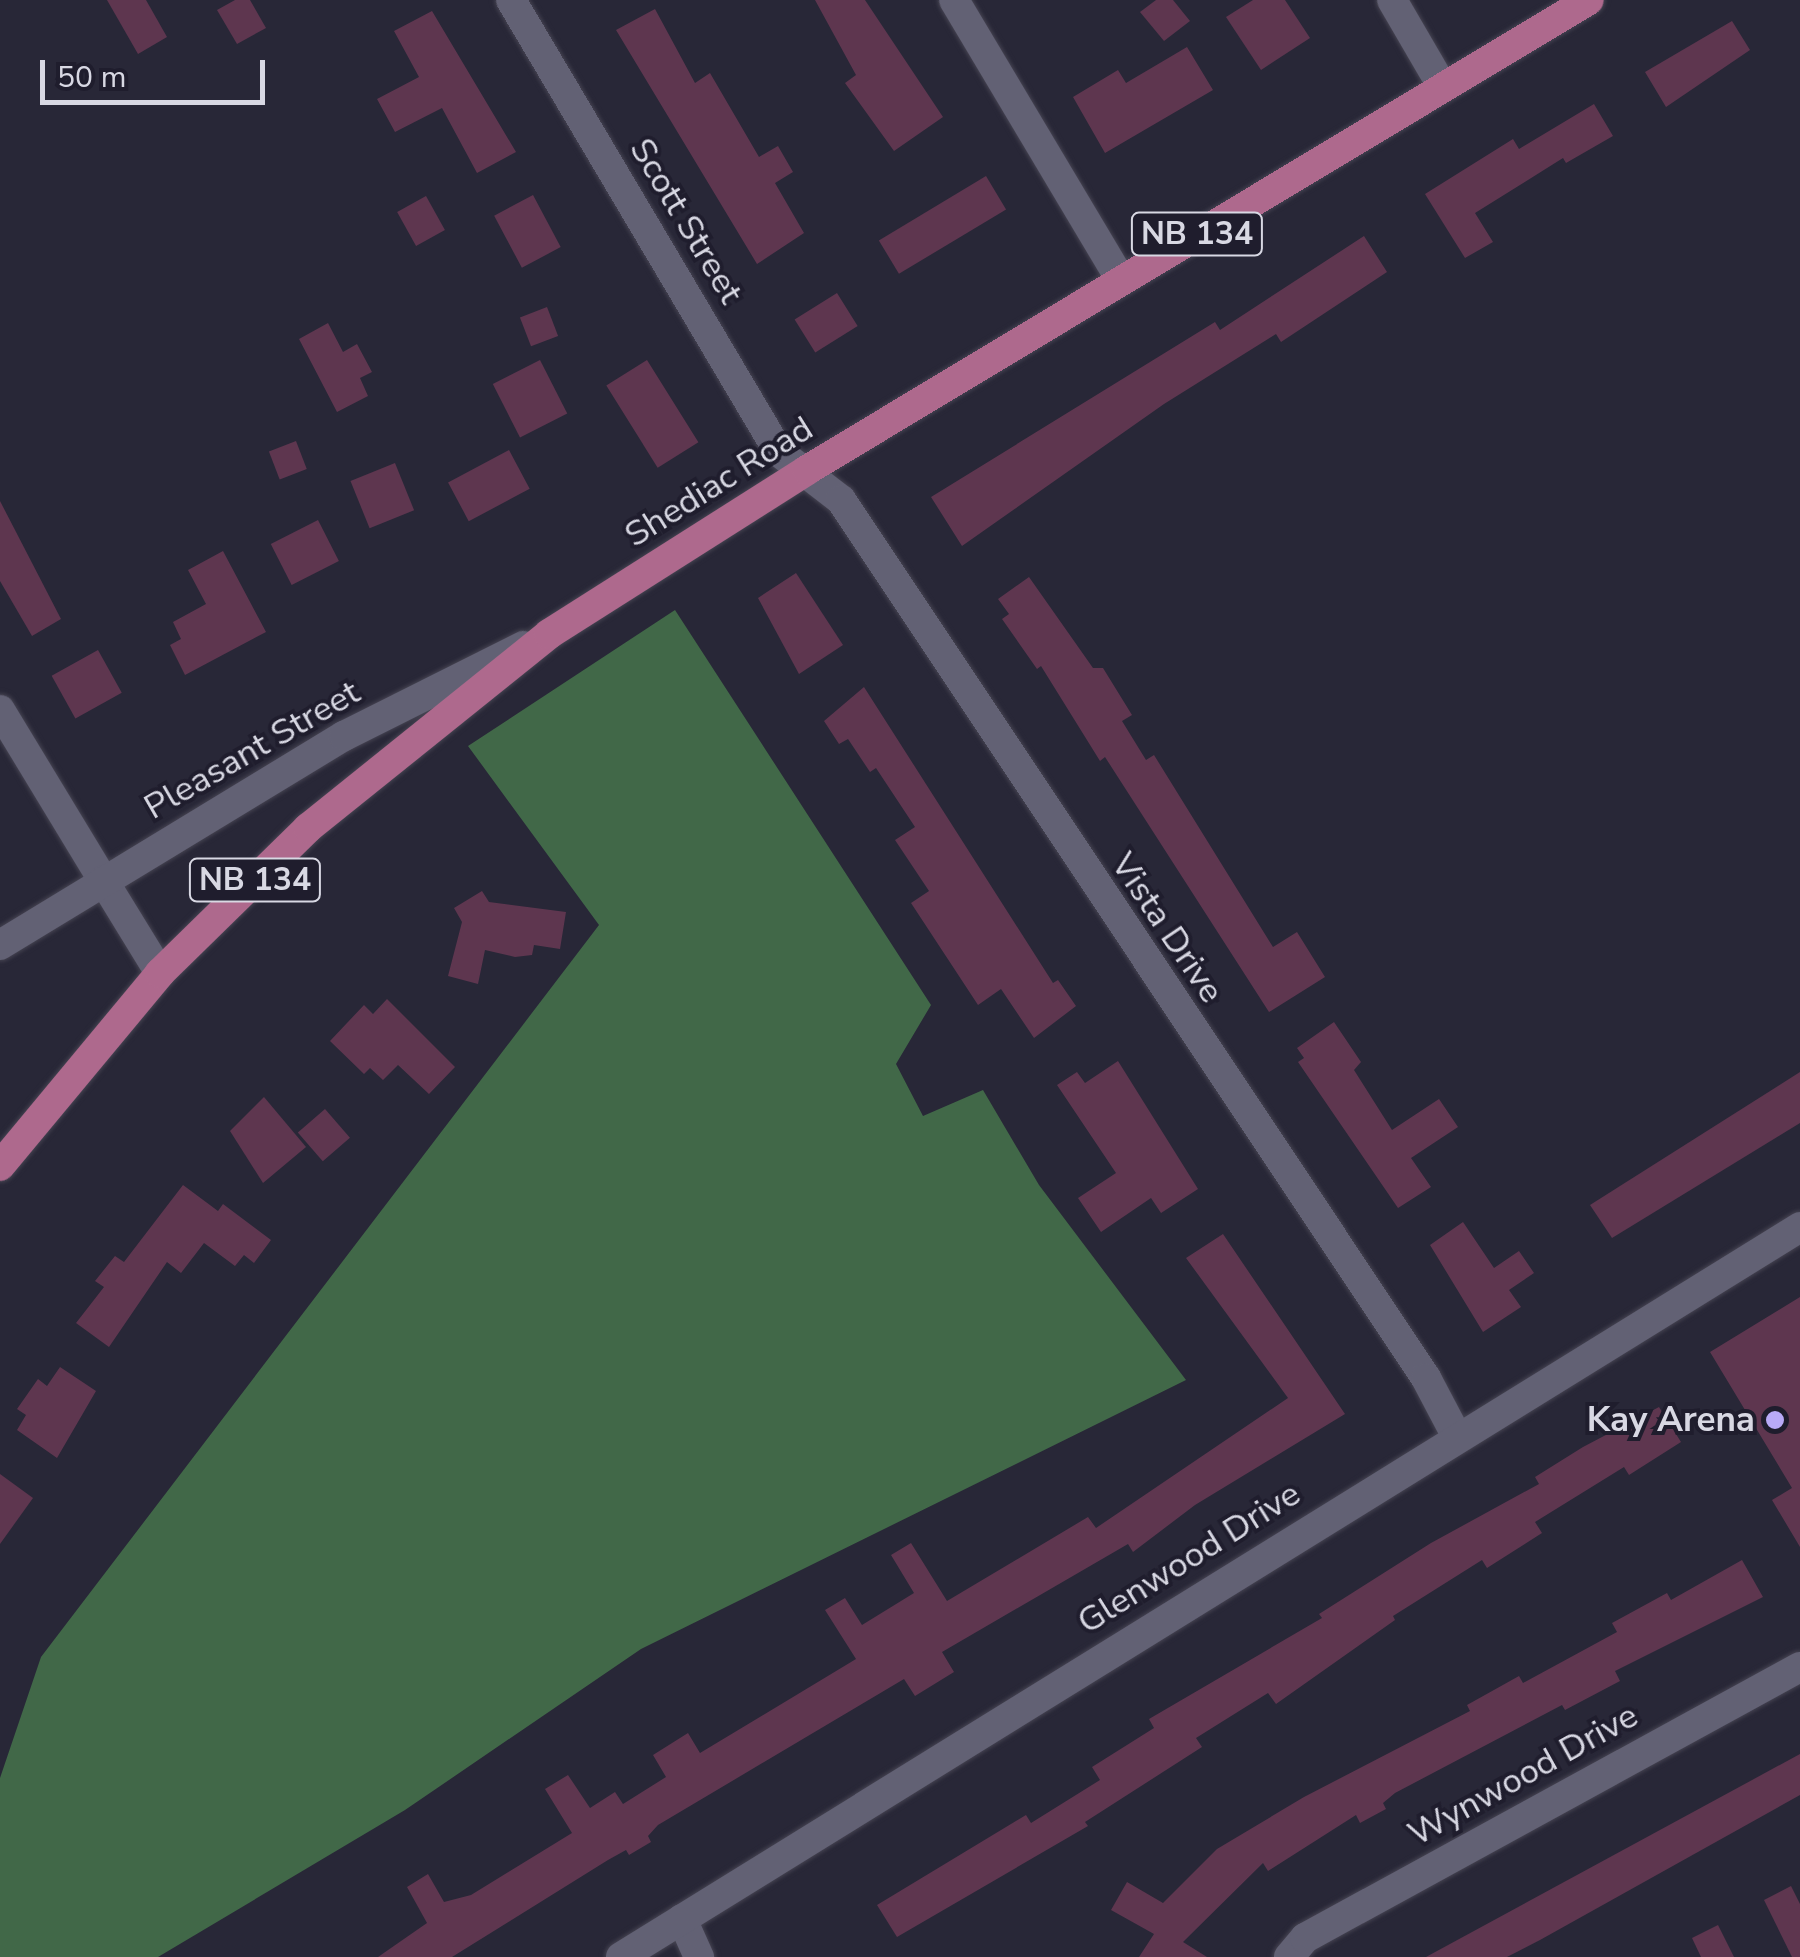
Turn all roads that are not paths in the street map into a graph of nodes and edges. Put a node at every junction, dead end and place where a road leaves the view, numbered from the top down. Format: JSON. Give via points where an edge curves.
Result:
{"nodes":[{"id":1,"x":511,"y":0,"type":"edge"},
{"id":2,"x":954,"y":0,"type":"edge"},
{"id":3,"x":1392,"y":0,"type":"edge"},
{"id":4,"x":1588,"y":0,"type":"edge"},
{"id":5,"x":1442,"y":86,"type":"junction"},
{"id":6,"x":1120,"y":280,"type":"junction"},
{"id":7,"x":807,"y":470,"type":"junction"},
{"id":8,"x":549,"y":634,"type":"junction"},
{"id":9,"x":0,"y":710,"type":"edge"},
{"id":10,"x":103,"y":880,"type":"junction"},
{"id":11,"x":0,"y":944,"type":"edge"},
{"id":12,"x":160,"y":972,"type":"junction"},
{"id":13,"x":0,"y":1166,"type":"edge"},
{"id":14,"x":1800,"y":1227,"type":"edge"},
{"id":15,"x":1456,"y":1435,"type":"junction"},
{"id":16,"x":1800,"y":1667,"type":"edge"},
{"id":17,"x":682,"y":1919,"type":"junction"},
{"id":18,"x":621,"y":1957,"type":"edge"},
{"id":19,"x":700,"y":1957,"type":"edge"},
{"id":20,"x":1289,"y":1957,"type":"edge"}],
"edges":[{"from":1,"to":7,"type":"street","name":"Scott Street","via":[[779,452]]},
{"from":2,"to":6,"type":"street"},
{"from":3,"to":5,"type":"street"},
{"from":4,"to":5,"type":"main road","name":"Shediac Road","number":"NB 134"},
{"from":5,"to":6,"type":"main road","name":"Shediac Road","number":"NB 134"},
{"from":6,"to":7,"type":"main road","name":"Shediac Road","number":"NB 134"},
{"from":7,"to":8,"type":"main road","name":"Shediac Road","number":"NB 134"},
{"from":7,"to":15,"type":"street","name":"Vista Drive","via":[[841,500],[1426,1378]]},
{"from":8,"to":10,"type":"street","name":"Pleasant Street","via":[[344,736]]},
{"from":8,"to":12,"type":"main road","name":"Shediac Road","number":"NB 134","via":[[308,828]]},
{"from":9,"to":10,"type":"street"},
{"from":10,"to":11,"type":"street","name":"Pleasant Street"},
{"from":10,"to":12,"type":"street"},
{"from":12,"to":13,"type":"main road","name":"Shediac Road","number":"NB 134"},
{"from":14,"to":15,"type":"street","name":"Glenwood Drive"},
{"from":15,"to":17,"type":"street","name":"Glenwood Drive"},
{"from":16,"to":20,"type":"street","name":"Wynwood Drive","via":[[1305,1938]]},
{"from":17,"to":18,"type":"street","name":"Glenwood Drive"},
{"from":17,"to":19,"type":"street"}]}
